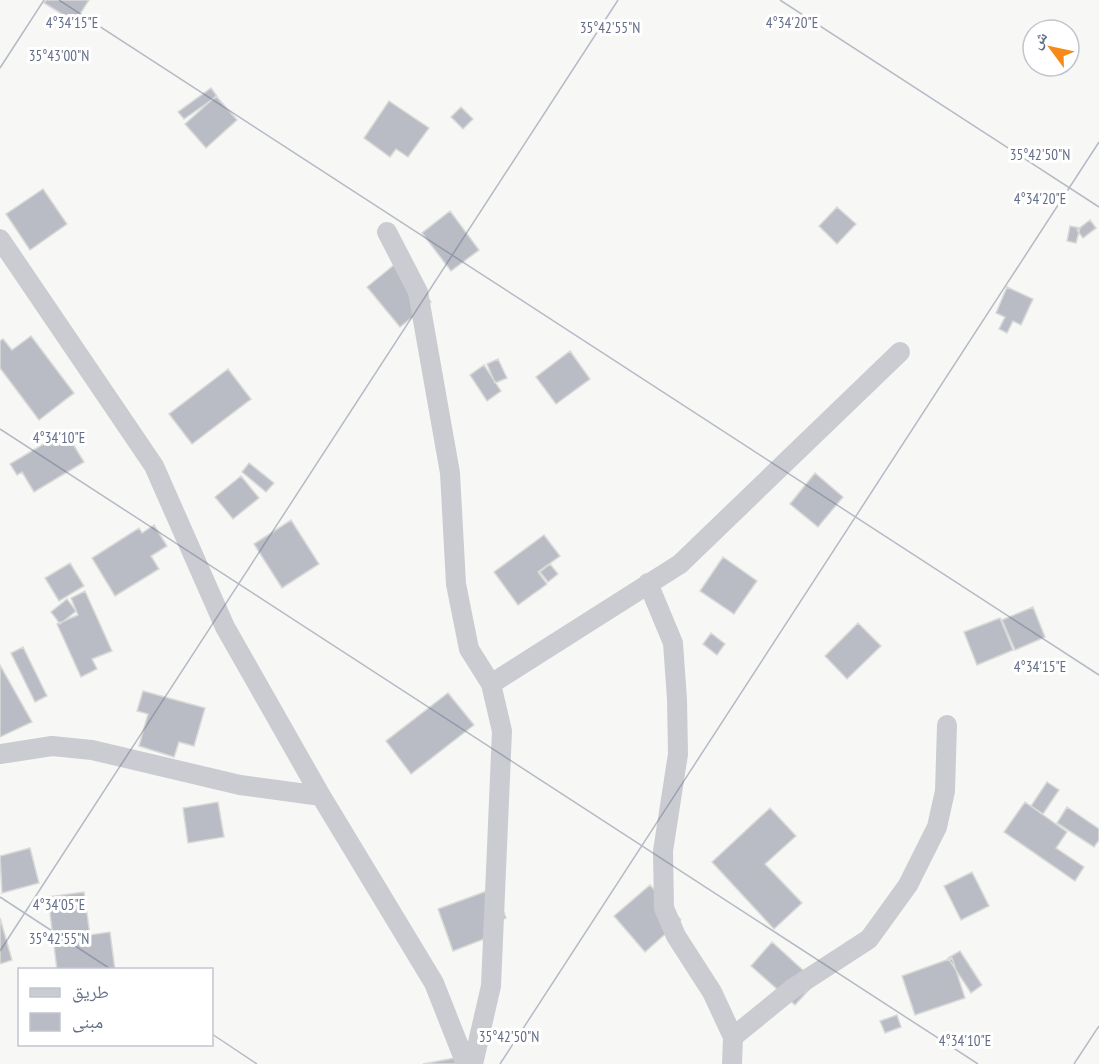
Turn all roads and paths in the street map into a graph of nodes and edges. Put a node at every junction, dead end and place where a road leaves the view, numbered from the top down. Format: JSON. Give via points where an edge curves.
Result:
{"nodes":[{"id":1,"x":387,"y":232,"type":"dead end"},
{"id":2,"x":0,"y":240,"type":"edge"},
{"id":3,"x":900,"y":352,"type":"dead end"},
{"id":4,"x":648,"y":583,"type":"junction"},
{"id":5,"x":491,"y":684,"type":"junction"},
{"id":6,"x":947,"y":724,"type":"dead end"},
{"id":7,"x":0,"y":754,"type":"edge"},
{"id":8,"x":321,"y":796,"type":"junction"},
{"id":9,"x":733,"y":1037,"type":"junction"},
{"id":10,"x":466,"y":1064,"type":"edge"},
{"id":11,"x":473,"y":1064,"type":"edge"},
{"id":12,"x":732,"y":1064,"type":"edge"}],
"edges":[{"from":1,"to":5,"type":"street","via":[[418,292],[450,473],[456,584],[469,649]]},
{"from":2,"to":8,"type":"street","via":[[154,466],[225,627]]},
{"from":3,"to":4,"type":"street","via":[[680,564]]},
{"from":4,"to":5,"type":"street"},
{"from":4,"to":9,"type":"street","via":[[673,643],[677,699],[678,754],[663,851],[664,908]]},
{"from":5,"to":11,"type":"street","via":[[502,731],[491,986]]},
{"from":6,"to":9,"type":"street","via":[[945,791],[937,827],[908,885],[869,939],[792,989]]},
{"from":7,"to":8,"type":"street","via":[[52,746],[92,750],[240,785]]},
{"from":8,"to":10,"type":"street","via":[[434,983]]},
{"from":9,"to":12,"type":"street"}]}
